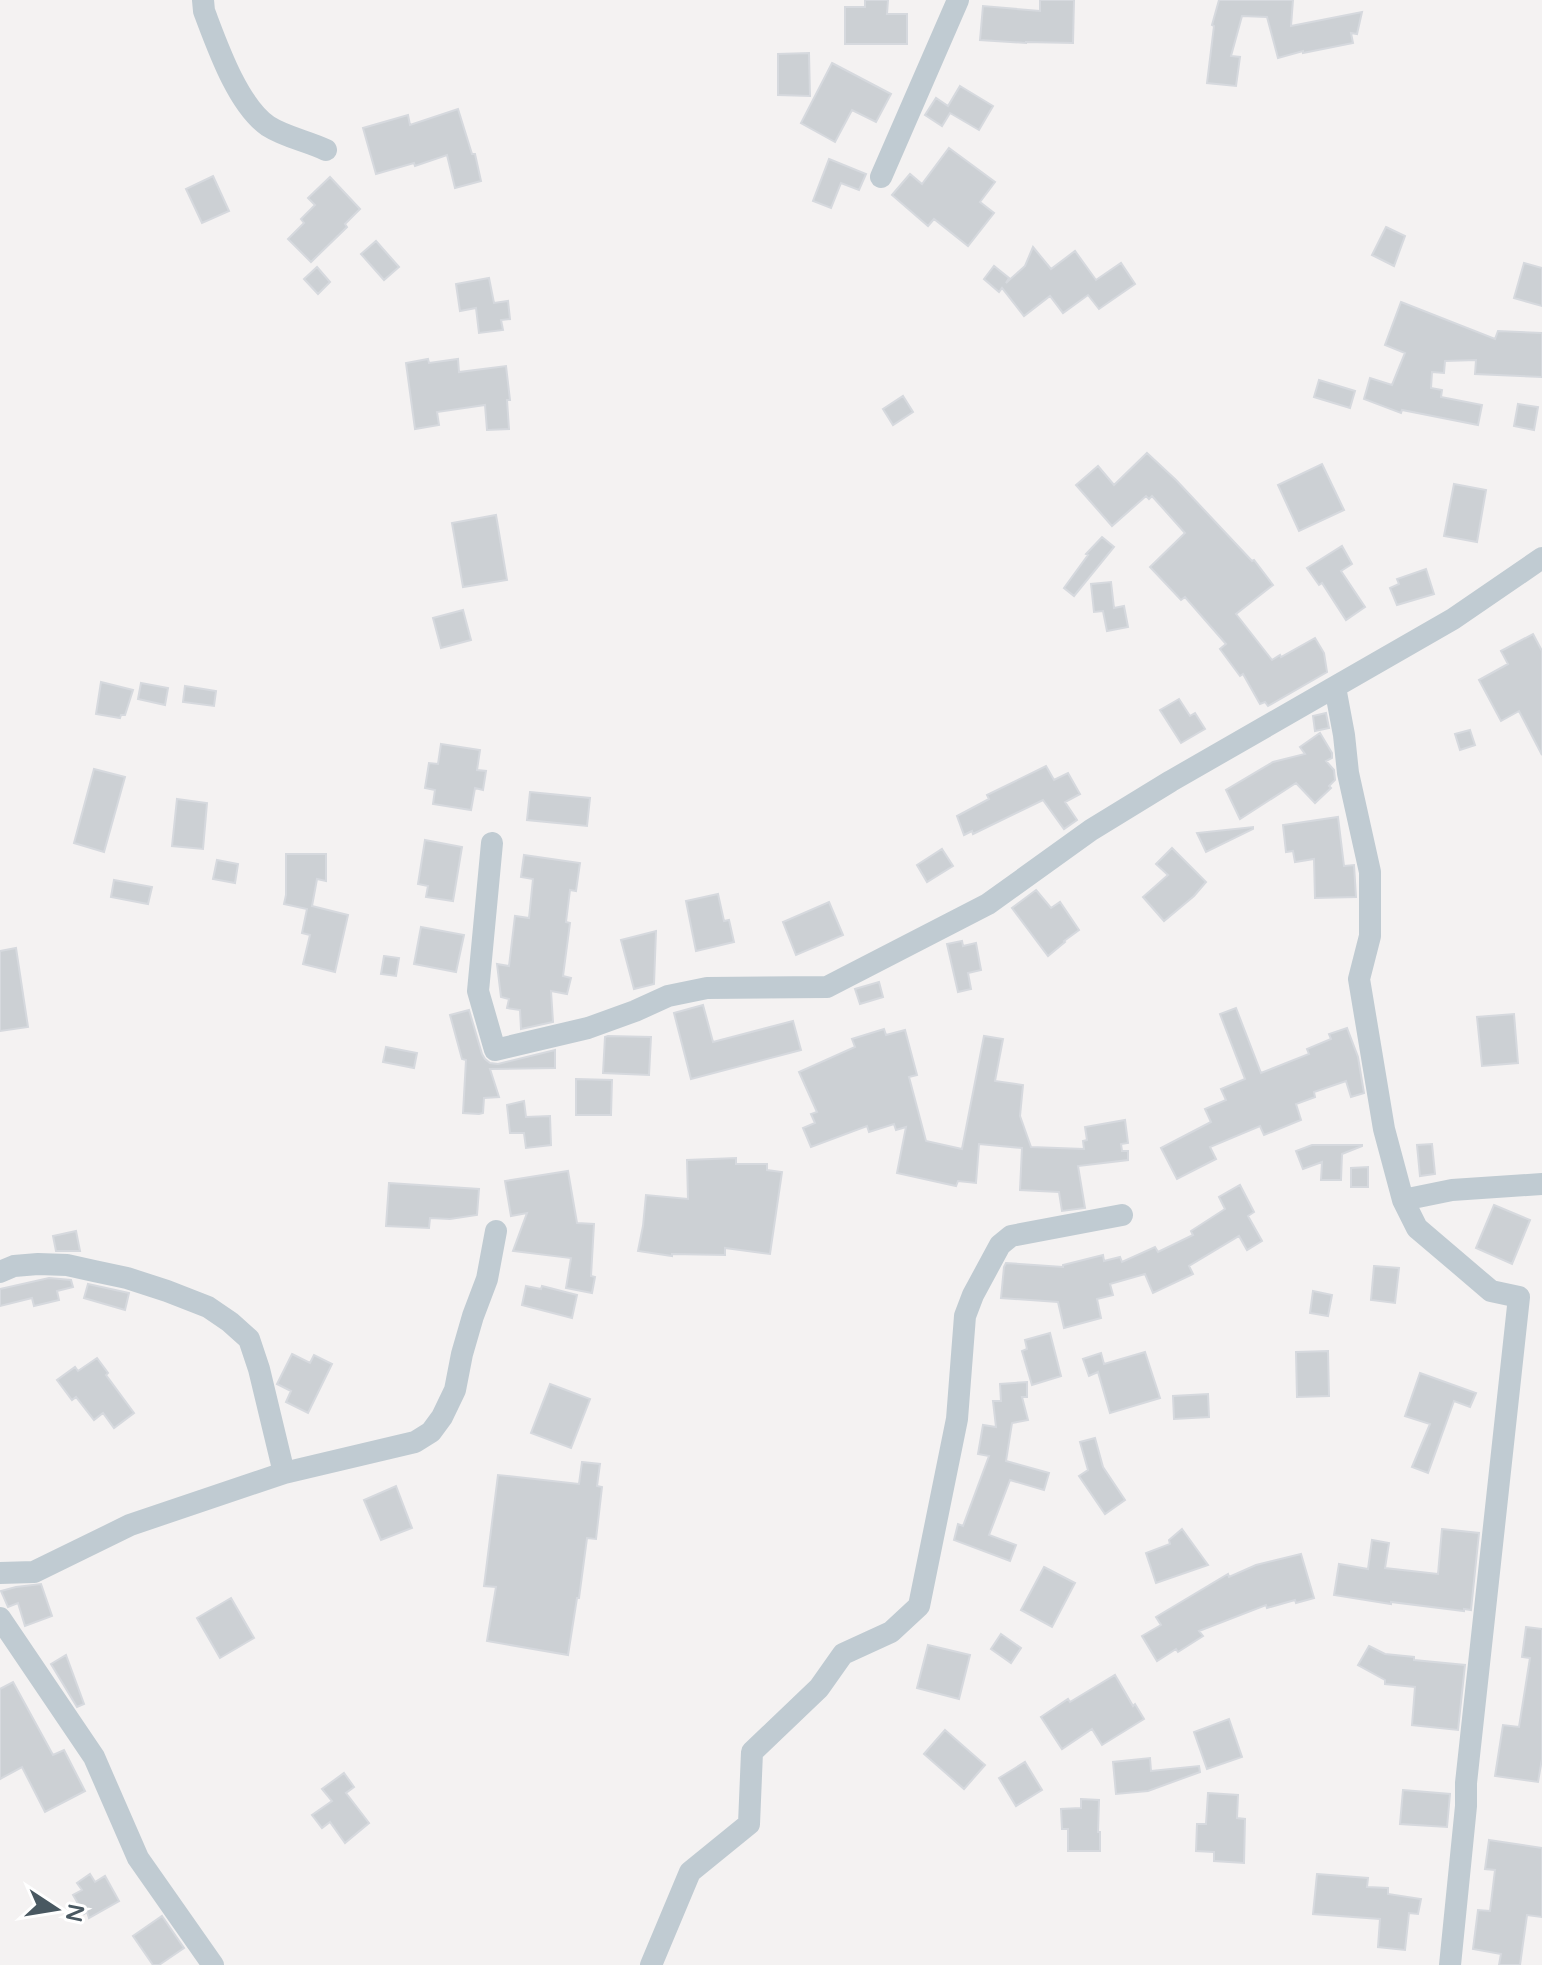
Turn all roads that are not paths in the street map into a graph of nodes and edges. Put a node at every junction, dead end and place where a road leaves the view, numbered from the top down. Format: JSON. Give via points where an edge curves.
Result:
{"nodes":[{"id":1,"x":203,"y":0,"type":"edge"},
{"id":2,"x":958,"y":0,"type":"edge"},
{"id":3,"x":326,"y":150,"type":"dead end"},
{"id":4,"x":881,"y":177,"type":"dead end"},
{"id":5,"x":1542,"y":558,"type":"edge"},
{"id":6,"x":1335,"y":687,"type":"junction"},
{"id":7,"x":492,"y":843,"type":"dead end"},
{"id":8,"x":1542,"y":1184,"type":"edge"},
{"id":9,"x":1403,"y":1200,"type":"junction"},
{"id":10,"x":1122,"y":1215,"type":"dead end"},
{"id":11,"x":496,"y":1231,"type":"dead end"},
{"id":12,"x":0,"y":1272,"type":"edge"},
{"id":13,"x":284,"y":1473,"type":"junction"},
{"id":14,"x":0,"y":1573,"type":"edge"},
{"id":15,"x":0,"y":1618,"type":"edge"},
{"id":16,"x":213,"y":1965,"type":"edge"},
{"id":17,"x":651,"y":1965,"type":"edge"},
{"id":18,"x":1450,"y":1965,"type":"edge"}],
"edges":[{"from":1,"to":3,"type":"street","via":[[229,74],[251,108],[266,125]]},
{"from":2,"to":4,"type":"street"},
{"from":5,"to":6,"type":"street","via":[[1453,619]]},
{"from":6,"to":7,"type":"street","via":[[1091,830],[988,904],[827,987],[707,988],[668,996],[588,1028],[495,1050],[478,991]]},
{"from":6,"to":9,"type":"street","via":[[1370,872],[1370,936],[1359,979],[1384,1129]]},
{"from":8,"to":9,"type":"street","via":[[1452,1190]]},
{"from":9,"to":18,"type":"street","via":[[1417,1228],[1491,1291],[1519,1297]]},
{"from":10,"to":17,"type":"street","via":[[1011,1236],[1000,1245],[965,1316],[957,1419],[919,1606],[891,1632],[843,1654],[819,1688],[752,1752],[749,1824],[690,1872]]},
{"from":11,"to":13,"type":"street","via":[[455,1390],[431,1432],[415,1442]]},
{"from":12,"to":13,"type":"street","via":[[14,1266],[67,1265],[127,1278],[208,1307],[230,1322],[249,1339]]},
{"from":13,"to":14,"type":"street","via":[[130,1525],[34,1572]]},
{"from":15,"to":16,"type":"street","via":[[94,1757],[138,1858]]}]}
